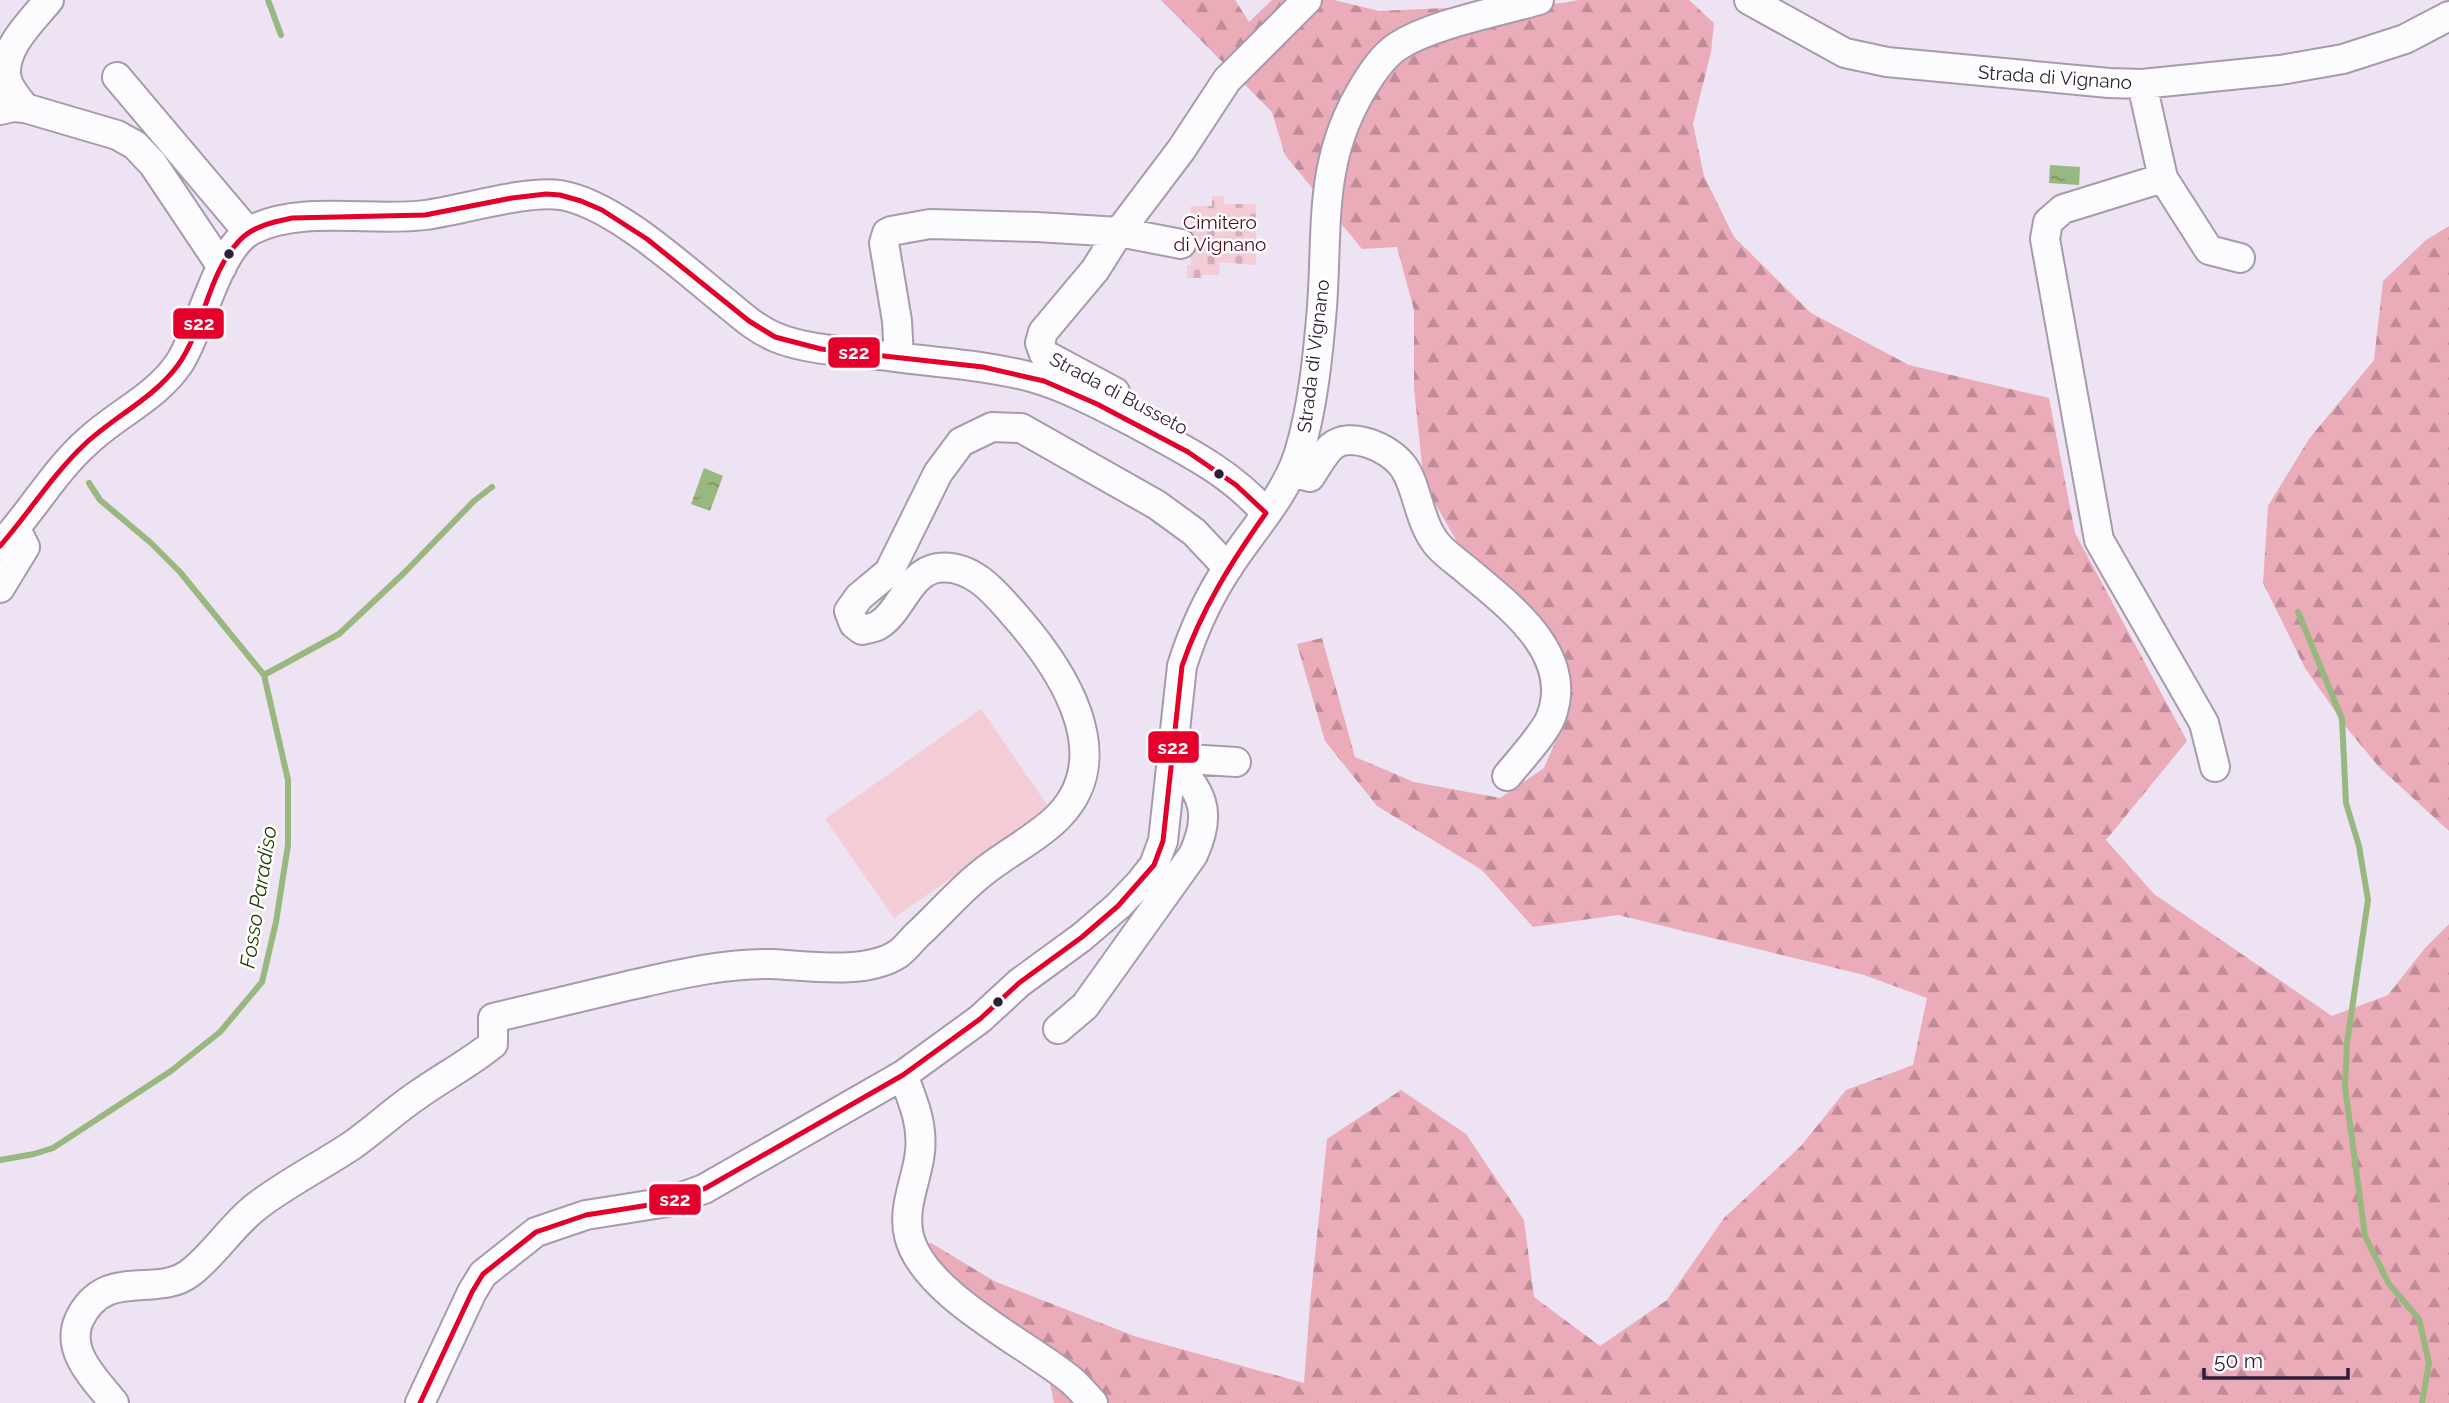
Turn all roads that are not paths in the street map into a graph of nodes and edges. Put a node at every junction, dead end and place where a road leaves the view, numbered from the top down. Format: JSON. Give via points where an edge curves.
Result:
{"nodes":[{"id":1,"x":49,"y":0,"type":"edge"},
{"id":2,"x":1307,"y":0,"type":"edge"},
{"id":3,"x":1539,"y":0,"type":"edge"},
{"id":4,"x":1749,"y":0,"type":"edge"},
{"id":5,"x":2449,"y":16,"type":"edge"},
{"id":6,"x":117,"y":77,"type":"dead end"},
{"id":7,"x":3,"y":81,"type":"edge"},
{"id":8,"x":2142,"y":84,"type":"junction"},
{"id":9,"x":12,"y":109,"type":"edge"},
{"id":10,"x":2163,"y":177,"type":"junction"},
{"id":11,"x":248,"y":232,"type":"junction"},
{"id":12,"x":1119,"y":232,"type":"junction"},
{"id":13,"x":1181,"y":244,"type":"dead end"},
{"id":14,"x":2240,"y":258,"type":"dead end"},
{"id":15,"x":222,"y":267,"type":"junction"},
{"id":16,"x":899,"y":357,"type":"junction"},
{"id":17,"x":1292,"y":472,"type":"junction"},
{"id":18,"x":1232,"y":480,"type":"junction"},
{"id":19,"x":1266,"y":513,"type":"junction"},
{"id":20,"x":8,"y":537,"type":"edge"},
{"id":21,"x":1228,"y":568,"type":"junction"},
{"id":22,"x":0,"y":588,"type":"edge"},
{"id":23,"x":1172,"y":758,"type":"junction"},
{"id":24,"x":1236,"y":762,"type":"dead end"},
{"id":25,"x":2215,"y":767,"type":"dead end"},
{"id":26,"x":1507,"y":776,"type":"dead end"},
{"id":27,"x":1058,"y":1029,"type":"dead end"},
{"id":28,"x":903,"y":1075,"type":"junction"},
{"id":29,"x":114,"y":1403,"type":"edge"},
{"id":30,"x":420,"y":1403,"type":"edge"},
{"id":31,"x":1093,"y":1403,"type":"edge"}],
"edges":[{"from":1,"to":7,"type":"street","via":[[15,41]]},
{"from":2,"to":12,"type":"street","name":"Strada di Busseto","via":[[1227,80]]},
{"from":3,"to":17,"type":"street","name":"Strada di Vignano","via":[[1416,35],[1375,68],[1354,102],[1336,142],[1325,202],[1318,341],[1307,419]]},
{"from":4,"to":8,"type":"street","name":"Strada di Vignano","via":[[1845,53],[1877,60]]},
{"from":5,"to":8,"type":"street","name":"Strada di Vignano","via":[[2405,39],[2343,58],[2280,70]]},
{"from":6,"to":11,"type":"street"},
{"from":7,"to":9,"type":"street"},
{"from":8,"to":10,"type":"street"},
{"from":9,"to":15,"type":"street","via":[[117,135],[135,145],[153,164]]},
{"from":10,"to":14,"type":"street","via":[[2209,250]]},
{"from":10,"to":25,"type":"street","via":[[2063,209],[2048,222],[2045,239],[2099,540],[2204,723]]},
{"from":11,"to":15,"type":"street","via":[[231,248]]},
{"from":11,"to":16,"type":"street","name":"Strada di Busseto","via":[[303,218],[423,215],[562,195],[635,231],[772,336]]},
{"from":12,"to":13,"type":"street"},
{"from":12,"to":16,"type":"street","via":[[947,224],[916,225],[887,233],[885,254]]},
{"from":12,"to":18,"type":"street","name":"Strada di Busseto","via":[[1095,270],[1044,328],[1041,349],[1058,363],[1208,442],[1229,463]]},
{"from":15,"to":20,"type":"street","via":[[176,367],[149,395],[78,450]]},
{"from":16,"to":18,"type":"street","name":"Strada di Busseto","via":[[1042,380],[1106,408]]},
{"from":17,"to":19,"type":"street","name":"Strada di Vignano"},
{"from":17,"to":26,"type":"street","via":[[1310,477],[1332,446],[1349,441],[1374,443],[1403,465],[1436,544],[1520,617],[1545,650],[1555,674],[1557,698],[1550,719]]},
{"from":18,"to":19,"type":"street","name":"Strada di Busseto"},
{"from":19,"to":21,"type":"street","name":"Strada di Vignano"},
{"from":20,"to":22,"type":"street","via":[[25,547]]},
{"from":21,"to":23,"type":"street","name":"Strada di Vignano","via":[[1201,617],[1182,666]]},
{"from":21,"to":29,"type":"street","via":[[1194,532],[1157,505],[1021,428],[992,427],[961,442],[938,473],[889,572],[849,611],[862,630],[877,626],[920,576],[936,568],[958,569],[997,595],[1045,650],[1068,688],[1081,727],[1082,778],[1059,817],[981,874],[899,954],[877,963],[818,968],[735,964],[493,1018],[493,1044],[478,1057],[256,1206],[188,1275],[163,1283],[117,1286],[90,1303],[78,1322],[75,1339],[80,1360]]},
{"from":23,"to":24,"type":"street"},
{"from":23,"to":27,"type":"street","via":[[1202,803],[1201,838],[1085,1006]]},
{"from":23,"to":28,"type":"street","name":"Strada di Vignano","via":[[1163,841],[1140,883],[1082,937]]},
{"from":28,"to":30,"type":"street","name":"Strada di Vignano","via":[[704,1189],[668,1202],[586,1215],[536,1232],[483,1274]]},
{"from":28,"to":31,"type":"street","via":[[920,1120],[920,1152],[908,1200],[909,1236],[923,1266],[955,1298],[1072,1381]]}]}
